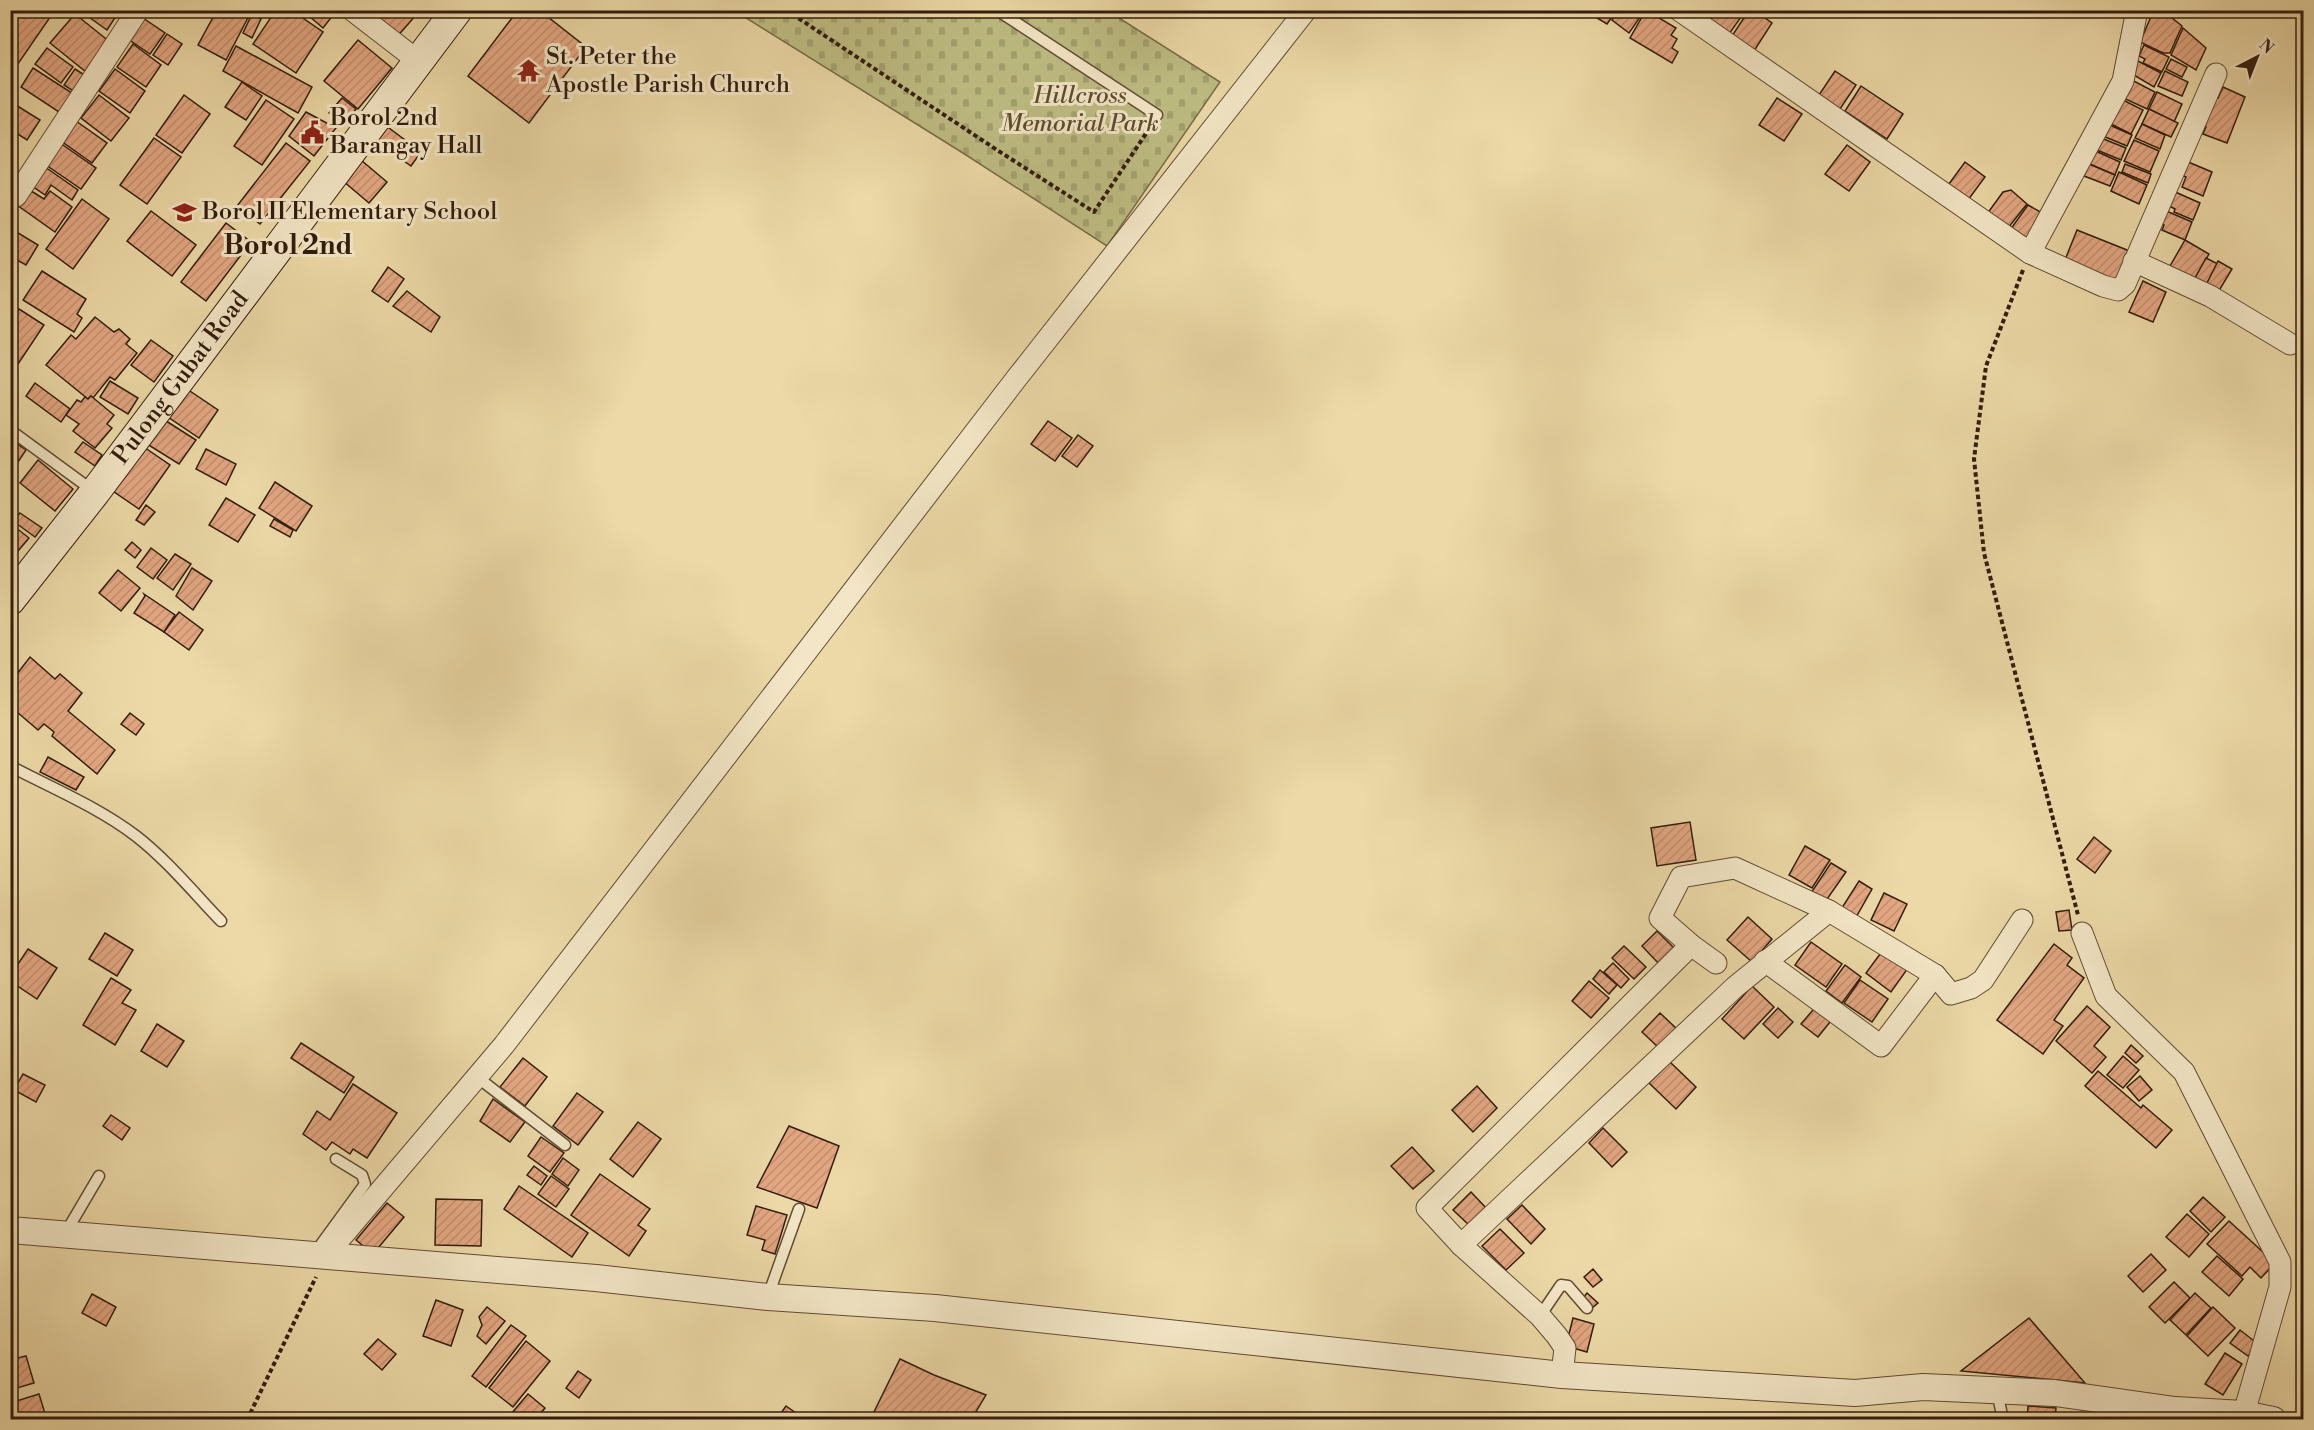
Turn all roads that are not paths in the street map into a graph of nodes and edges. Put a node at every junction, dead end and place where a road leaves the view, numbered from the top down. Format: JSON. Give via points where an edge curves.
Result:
{"nodes":[{"id":1,"x":138,"y":10,"type":"edge"},
{"id":2,"x":352,"y":10,"type":"edge"},
{"id":3,"x":457,"y":10,"type":"edge"},
{"id":4,"x":997,"y":10,"type":"edge"},
{"id":5,"x":1306,"y":10,"type":"edge"},
{"id":6,"x":1679,"y":10,"type":"edge"},
{"id":7,"x":2137,"y":10,"type":"edge"},
{"id":8,"x":418,"y":61,"type":"junction"},
{"id":9,"x":2216,"y":74,"type":"dead end"},
{"id":10,"x":1157,"y":115,"type":"road end"},
{"id":11,"x":10,"y":192,"type":"edge"},
{"id":12,"x":2030,"y":253,"type":"junction"},
{"id":13,"x":2134,"y":261,"type":"junction"},
{"id":14,"x":2290,"y":344,"type":"dead end"},
{"id":15,"x":10,"y":430,"type":"edge"},
{"id":16,"x":95,"y":492,"type":"junction"},
{"id":17,"x":10,"y":600,"type":"edge"},
{"id":18,"x":10,"y":766,"type":"edge"},
{"id":19,"x":1829,"y":911,"type":"junction"},
{"id":20,"x":2022,"y":920,"type":"dead end"},
{"id":21,"x":221,"y":921,"type":"dead end"},
{"id":22,"x":2082,"y":933,"type":"road end"},
{"id":23,"x":1691,"y":945,"type":"junction"},
{"id":24,"x":1765,"y":961,"type":"junction"},
{"id":25,"x":1716,"y":963,"type":"dead end"},
{"id":26,"x":1935,"y":975,"type":"junction"},
{"id":27,"x":477,"y":1077,"type":"junction"},
{"id":28,"x":565,"y":1145,"type":"dead end"},
{"id":29,"x":336,"y":1160,"type":"dead end"},
{"id":30,"x":99,"y":1176,"type":"dead end"},
{"id":31,"x":799,"y":1209,"type":"dead end"},
{"id":32,"x":10,"y":1230,"type":"edge"},
{"id":33,"x":65,"y":1234,"type":"junction"},
{"id":34,"x":1461,"y":1245,"type":"junction"},
{"id":35,"x":320,"y":1254,"type":"junction"},
{"id":36,"x":768,"y":1297,"type":"junction"},
{"id":37,"x":1587,"y":1308,"type":"dead end"},
{"id":38,"x":1540,"y":1316,"type":"junction"},
{"id":39,"x":1562,"y":1375,"type":"junction"},
{"id":40,"x":1996,"y":1390,"type":"junction"},
{"id":41,"x":2242,"y":1417,"type":"edge"},
{"id":42,"x":2003,"y":1419,"type":"edge"},
{"id":43,"x":2273,"y":1419,"type":"edge"}],
"edges":[{"from":1,"to":11,"type":"street","via":[[16,196]]},
{"from":2,"to":8,"type":"street"},
{"from":3,"to":8,"type":"main road","name":"Pulong Gubat Road"},
{"from":4,"to":10,"type":"lane"},
{"from":5,"to":27,"type":"street"},
{"from":6,"to":12,"type":"street"},
{"from":7,"to":12,"type":"street","via":[[2123,81]]},
{"from":8,"to":16,"type":"main road","name":"Pulong Gubat Road"},
{"from":9,"to":13,"type":"street"},
{"from":12,"to":13,"type":"street","via":[[2118,290],[2125,284]]},
{"from":13,"to":14,"type":"street","via":[[2210,296]]},
{"from":15,"to":16,"type":"lane"},
{"from":16,"to":17,"type":"main road","name":"Pulong Gubat Road"},
{"from":18,"to":21,"type":"lane","via":[[136,836]]},
{"from":19,"to":23,"type":"street","via":[[1744,870],[1682,877],[1660,918]]},
{"from":19,"to":24,"type":"street"},
{"from":19,"to":26,"type":"street"},
{"from":20,"to":26,"type":"street","via":[[1983,980],[1971,988],[1951,994]]},
{"from":22,"to":41,"type":"street","via":[[2106,996],[2184,1072],[2280,1262],[2280,1287]]},
{"from":23,"to":25,"type":"street"},
{"from":23,"to":34,"type":"street","via":[[1427,1208]]},
{"from":24,"to":26,"type":"street","via":[[1881,1046]]},
{"from":24,"to":34,"type":"street"},
{"from":27,"to":28,"type":"lane"},
{"from":27,"to":35,"type":"street"},
{"from":29,"to":35,"type":"lane","via":[[362,1175],[365,1182]]},
{"from":30,"to":33,"type":"lane"},
{"from":31,"to":36,"type":"lane"},
{"from":32,"to":33,"type":"street"},
{"from":33,"to":35,"type":"street"},
{"from":34,"to":38,"type":"street"},
{"from":35,"to":36,"type":"street"},
{"from":36,"to":39,"type":"street","via":[[935,1308]]},
{"from":37,"to":38,"type":"lane","via":[[1568,1286],[1561,1285]]},
{"from":38,"to":39,"type":"street","via":[[1565,1348]]},
{"from":39,"to":40,"type":"street","via":[[1855,1393],[1923,1387]]},
{"from":40,"to":41,"type":"street","via":[[2055,1393]]},
{"from":40,"to":42,"type":"lane"},
{"from":41,"to":43,"type":"street"}]}
